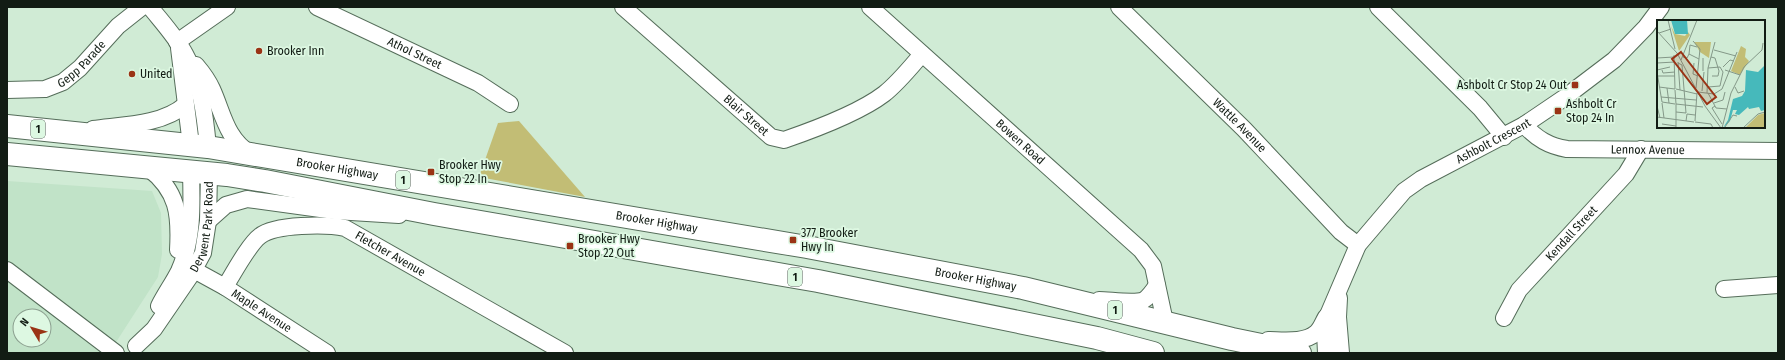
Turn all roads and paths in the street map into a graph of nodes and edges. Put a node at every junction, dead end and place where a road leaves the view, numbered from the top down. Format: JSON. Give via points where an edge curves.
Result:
{"nodes":[{"id":1,"x":142,"y":7,"type":"edge"},
{"id":2,"x":150,"y":7,"type":"edge"},
{"id":3,"x":227,"y":7,"type":"edge"},
{"id":4,"x":317,"y":7,"type":"edge"},
{"id":5,"x":623,"y":7,"type":"edge"},
{"id":6,"x":870,"y":7,"type":"edge"},
{"id":7,"x":1119,"y":7,"type":"edge"},
{"id":8,"x":1378,"y":7,"type":"edge"},
{"id":9,"x":1661,"y":7,"type":"edge"},
{"id":10,"x":180,"y":46,"type":"junction"},
{"id":11,"x":922,"y":54,"type":"junction"},
{"id":12,"x":7,"y":90,"type":"edge"},
{"id":13,"x":510,"y":104,"type":"dead end"},
{"id":14,"x":185,"y":105,"type":"junction"},
{"id":15,"x":7,"y":126,"type":"edge"},
{"id":16,"x":1524,"y":126,"type":"junction"},
{"id":17,"x":70,"y":132,"type":"junction"},
{"id":18,"x":1504,"y":137,"type":"junction"},
{"id":19,"x":199,"y":146,"type":"junction"},
{"id":20,"x":1641,"y":149,"type":"junction"},
{"id":21,"x":1778,"y":151,"type":"edge"},
{"id":22,"x":7,"y":154,"type":"edge"},
{"id":23,"x":252,"y":155,"type":"junction"},
{"id":24,"x":148,"y":168,"type":"junction"},
{"id":25,"x":200,"y":173,"type":"junction"},
{"id":26,"x":434,"y":214,"type":"junction"},
{"id":27,"x":208,"y":221,"type":"junction"},
{"id":28,"x":1358,"y":246,"type":"junction"},
{"id":29,"x":7,"y":270,"type":"edge"},
{"id":30,"x":194,"y":270,"type":"junction"},
{"id":31,"x":171,"y":285,"type":"junction"},
{"id":32,"x":1340,"y":285,"type":"junction"},
{"id":33,"x":1157,"y":286,"type":"junction"},
{"id":34,"x":1778,"y":286,"type":"edge"},
{"id":35,"x":225,"y":287,"type":"junction"},
{"id":36,"x":1724,"y":289,"type":"dead end"},
{"id":37,"x":1064,"y":298,"type":"junction"},
{"id":38,"x":1329,"y":310,"type":"junction"},
{"id":39,"x":1504,"y":318,"type":"dead end"},
{"id":40,"x":1165,"y":322,"type":"junction"},
{"id":41,"x":1232,"y":346,"type":"edge"},
{"id":42,"x":133,"y":349,"type":"edge"},
{"id":43,"x":116,"y":353,"type":"edge"},
{"id":44,"x":327,"y":353,"type":"edge"},
{"id":45,"x":566,"y":353,"type":"edge"},
{"id":46,"x":1153,"y":353,"type":"edge"},
{"id":47,"x":1300,"y":353,"type":"edge"},
{"id":48,"x":1326,"y":353,"type":"edge"},
{"id":49,"x":1341,"y":353,"type":"edge"}],
"edges":[{"from":1,"to":12,"type":"street","name":"Gepp Parade","via":[[118,26],[80,68],[63,82],[45,90]]},
{"from":2,"to":10,"type":"street","name":"Derwent Park Road"},
{"from":3,"to":10,"type":"street"},
{"from":4,"to":13,"type":"street","name":"Athol Street","via":[[478,83]]},
{"from":5,"to":11,"type":"street","name":"Blair Street","via":[[771,137],[784,140],[867,106],[890,88]]},
{"from":6,"to":11,"type":"street","name":"Bowen Road"},
{"from":7,"to":28,"type":"street","name":"Wattle Avenue","via":[[1244,129],[1341,232]]},
{"from":8,"to":18,"type":"street","via":[[1480,108]]},
{"from":9,"to":16,"type":"street","name":"Ashbolt Crescent","via":[[1646,27],[1614,60]]},
{"from":10,"to":14,"type":"street","name":"Derwent Park Road"},
{"from":10,"to":19,"type":"street","name":"Derwent Park Road","via":[[193,70],[199,90]]},
{"from":10,"to":23,"type":"street","via":[[211,87],[231,136]]},
{"from":11,"to":33,"type":"street","name":"Bowen Road","via":[[1141,250],[1153,266]]},
{"from":14,"to":17,"type":"street","via":[[173,114],[159,118]]},
{"from":14,"to":19,"type":"street","name":"Derwent Park Road"},
{"from":15,"to":17,"type":"highway","name":"Brooker Highway","number":"1"},
{"from":16,"to":18,"type":"street","name":"Ashbolt Crescent"},
{"from":16,"to":20,"type":"street","name":"Lennox Avenue","via":[[1535,136],[1556,148]]},
{"from":17,"to":19,"type":"highway","name":"Brooker Highway","number":"1"},
{"from":18,"to":28,"type":"street","name":"Ashbolt Crescent","via":[[1404,191]]},
{"from":19,"to":23,"type":"highway","name":"Brooker Highway","number":"1"},
{"from":19,"to":25,"type":"highway","name":"Derwent Park Road"},
{"from":20,"to":21,"type":"street","name":"Lennox Avenue"},
{"from":20,"to":39,"type":"street","name":"Kendall Street","via":[[1626,174],[1519,290]]},
{"from":22,"to":24,"type":"highway","name":"Brooker Highway","number":"1"},
{"from":23,"to":37,"type":"highway","name":"Brooker Highway","number":"1","via":[[807,247]]},
{"from":24,"to":25,"type":"highway","name":"Brooker Highway","number":"1"},
{"from":24,"to":31,"type":"street","via":[[167,186],[177,210],[177,264]]},
{"from":25,"to":26,"type":"highway","name":"Brooker Highway","number":"1","via":[[308,189]]},
{"from":25,"to":27,"type":"street","name":"Derwent Park Road"},
{"from":25,"to":31,"type":"street","name":"Derwent Park Road","via":[[187,248]]},
{"from":26,"to":27,"type":"street","via":[[355,213],[247,199],[226,205]]},
{"from":26,"to":46,"type":"highway","name":"Brooker Highway","number":"1","via":[[818,281],[1097,338]]},
{"from":27,"to":30,"type":"street","name":"Derwent Park Road","via":[[203,253]]},
{"from":28,"to":32,"type":"street","name":"Ashbolt Crescent"},
{"from":29,"to":43,"type":"street"},
{"from":30,"to":35,"type":"street","name":"Maple Avenue"},
{"from":30,"to":42,"type":"street","name":"Derwent Park Road","via":[[154,329]]},
{"from":31,"to":42,"type":"street","name":"Derwent Park Road"},
{"from":32,"to":38,"type":"street","name":"Ashbolt Crescent"},
{"from":32,"to":49,"type":"street","name":"Ashbolt Crescent","via":[[1338,317]]},
{"from":33,"to":37,"type":"street","via":[[1144,300],[1138,301]]},
{"from":33,"to":40,"type":"street","name":"Bowen Road"},
{"from":34,"to":36,"type":"street"},
{"from":35,"to":44,"type":"street","name":"Maple Avenue"},
{"from":35,"to":45,"type":"street","name":"Fletcher Avenue","via":[[257,238],[265,233],[322,225],[345,228]]},
{"from":37,"to":40,"type":"highway","name":"Brooker Highway","number":"1"},
{"from":38,"to":41,"type":"street","via":[[1317,332],[1308,338]]},
{"from":38,"to":48,"type":"street","name":"Ashbolt Crescent","via":[[1325,332]]},
{"from":40,"to":41,"type":"highway","name":"Brooker Highway","number":"1"},
{"from":41,"to":47,"type":"highway","name":"Brooker Highway","number":"1"}]}
